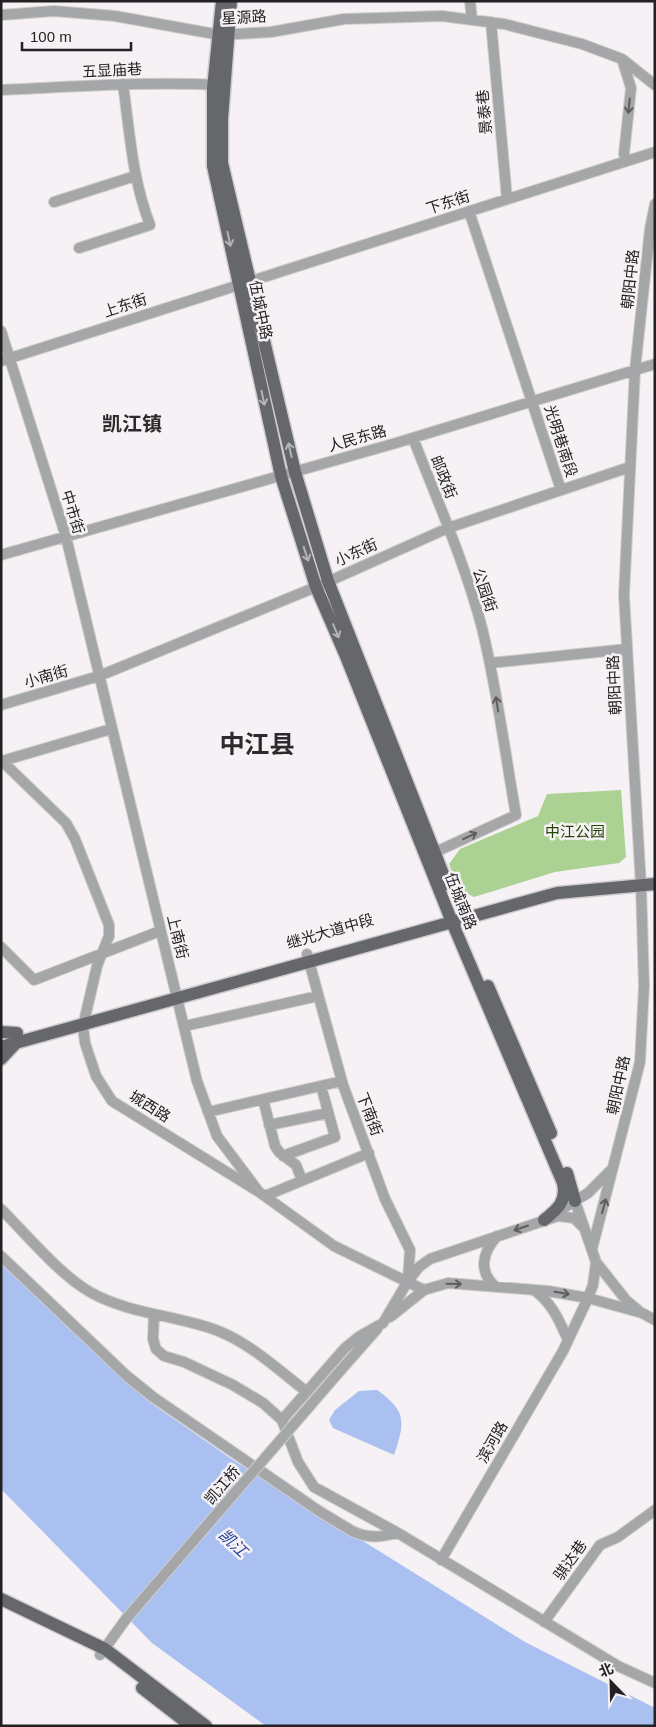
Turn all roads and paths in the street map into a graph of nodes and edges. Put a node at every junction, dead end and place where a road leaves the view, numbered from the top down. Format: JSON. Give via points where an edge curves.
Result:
{"nodes":[{"id":1,"x":222,"y":1,"type":"edge"},
{"id":2,"x":231,"y":1,"type":"edge"},
{"id":3,"x":470,"y":1,"type":"edge"},
{"id":4,"x":1,"y":15,"type":"edge"},
{"id":5,"x":472,"y":20,"type":"junction"},
{"id":6,"x":491,"y":22,"type":"junction"},
{"id":7,"x":224,"y":35,"type":"junction"},
{"id":8,"x":622,"y":58,"type":"junction"},
{"id":9,"x":123,"y":84,"type":"junction"},
{"id":10,"x":219,"y":85,"type":"junction"},
{"id":11,"x":655,"y":85,"type":"edge"},
{"id":12,"x":1,"y":90,"type":"edge"},
{"id":13,"x":655,"y":152,"type":"edge"},
{"id":14,"x":626,"y":161,"type":"junction"},
{"id":15,"x":135,"y":176,"type":"junction"},
{"id":16,"x":507,"y":199,"type":"junction"},
{"id":17,"x":54,"y":202,"type":"dead end"},
{"id":18,"x":655,"y":204,"type":"edge"},
{"id":19,"x":469,"y":211,"type":"junction"},
{"id":20,"x":79,"y":248,"type":"dead end"},
{"id":21,"x":244,"y":282,"type":"junction"},
{"id":22,"x":1,"y":331,"type":"edge"},
{"id":23,"x":6,"y":360,"type":"edge"},
{"id":24,"x":655,"y":364,"type":"edge"},
{"id":25,"x":635,"y":370,"type":"junction"},
{"id":26,"x":532,"y":401,"type":"junction"},
{"id":27,"x":413,"y":438,"type":"junction"},
{"id":28,"x":630,"y":467,"type":"junction"},
{"id":29,"x":295,"y":472,"type":"junction"},
{"id":30,"x":281,"y":476,"type":"junction"},
{"id":31,"x":561,"y":490,"type":"junction"},
{"id":32,"x":448,"y":528,"type":"junction"},
{"id":33,"x":66,"y":537,"type":"junction"},
{"id":34,"x":1,"y":555,"type":"edge"},
{"id":35,"x":322,"y":584,"type":"junction"},
{"id":36,"x":627,"y":649,"type":"junction"},
{"id":37,"x":490,"y":663,"type":"junction"},
{"id":38,"x":99,"y":676,"type":"junction"},
{"id":39,"x":1,"y":705,"type":"edge"},
{"id":40,"x":112,"y":729,"type":"junction"},
{"id":41,"x":2,"y":761,"type":"edge"},
{"id":42,"x":430,"y":854,"type":"junction"},
{"id":43,"x":655,"y":876,"type":"edge"},
{"id":44,"x":641,"y":882,"type":"junction"},
{"id":45,"x":655,"y":884,"type":"edge"},
{"id":46,"x":455,"y":917,"type":"junction"},
{"id":47,"x":160,"y":930,"type":"junction"},
{"id":48,"x":1,"y":947,"type":"edge"},
{"id":49,"x":103,"y":952,"type":"junction"},
{"id":50,"x":308,"y":958,"type":"junction"},
{"id":51,"x":177,"y":994,"type":"junction"},
{"id":52,"x":318,"y":996,"type":"junction"},
{"id":53,"x":86,"y":1018,"type":"junction"},
{"id":54,"x":185,"y":1026,"type":"junction"},
{"id":55,"x":1,"y":1032,"type":"edge"},
{"id":56,"x":18,"y":1037,"type":"junction"},
{"id":57,"x":1,"y":1038,"type":"edge"},
{"id":58,"x":1,"y":1047,"type":"edge"},
{"id":59,"x":1,"y":1059,"type":"edge"},
{"id":60,"x":342,"y":1081,"type":"junction"},
{"id":61,"x":321,"y":1086,"type":"junction"},
{"id":62,"x":263,"y":1100,"type":"junction"},
{"id":63,"x":208,"y":1112,"type":"junction"},
{"id":64,"x":328,"y":1113,"type":"junction"},
{"id":65,"x":269,"y":1125,"type":"junction"},
{"id":66,"x":369,"y":1153,"type":"junction"},
{"id":67,"x":283,"y":1156,"type":"junction"},
{"id":68,"x":616,"y":1163,"type":"junction"},
{"id":69,"x":302,"y":1180,"type":"junction"},
{"id":70,"x":262,"y":1194,"type":"junction"},
{"id":71,"x":575,"y":1201,"type":"junction"},
{"id":72,"x":1,"y":1209,"type":"edge"},
{"id":73,"x":544,"y":1220,"type":"junction"},
{"id":74,"x":583,"y":1227,"type":"junction"},
{"id":75,"x":497,"y":1236,"type":"junction"},
{"id":76,"x":592,"y":1249,"type":"junction"},
{"id":77,"x":1,"y":1256,"type":"edge"},
{"id":78,"x":596,"y":1262,"type":"junction"},
{"id":79,"x":408,"y":1281,"type":"junction"},
{"id":80,"x":496,"y":1287,"type":"junction"},
{"id":81,"x":424,"y":1290,"type":"junction"},
{"id":82,"x":534,"y":1290,"type":"junction"},
{"id":83,"x":588,"y":1298,"type":"junction"},
{"id":84,"x":154,"y":1314,"type":"junction"},
{"id":85,"x":642,"y":1314,"type":"junction"},
{"id":86,"x":655,"y":1320,"type":"edge"},
{"id":87,"x":383,"y":1323,"type":"junction"},
{"id":88,"x":568,"y":1340,"type":"junction"},
{"id":89,"x":307,"y":1392,"type":"junction"},
{"id":90,"x":282,"y":1420,"type":"junction"},
{"id":91,"x":654,"y":1511,"type":"edge"},
{"id":92,"x":398,"y":1533,"type":"junction"},
{"id":93,"x":441,"y":1560,"type":"junction"},
{"id":94,"x":1,"y":1599,"type":"edge"},
{"id":95,"x":1,"y":1610,"type":"edge"},
{"id":96,"x":544,"y":1622,"type":"junction"},
{"id":97,"x":102,"y":1652,"type":"junction"},
{"id":98,"x":655,"y":1684,"type":"edge"},
{"id":99,"x":191,"y":1726,"type":"edge"},
{"id":100,"x":206,"y":1726,"type":"edge"}],
"edges":[{"from":1,"to":7,"type":"main road"},
{"from":2,"to":7,"type":"main road"},
{"from":3,"to":5,"type":"street"},
{"from":4,"to":7,"type":"street","name":"星源路","via":[[54,11],[115,16]]},
{"from":5,"to":6,"type":"street","name":"星源路"},
{"from":5,"to":7,"type":"street","name":"星源路","via":[[442,16],[344,19],[271,32]]},
{"from":6,"to":8,"type":"street","name":"星源路","via":[[582,44]]},
{"from":6,"to":16,"type":"street","name":"景泰巷"},
{"from":7,"to":10,"type":"main road","name":"伍城中路"},
{"from":8,"to":11,"type":"street","name":"星源路"},
{"from":8,"to":14,"type":"street","one_way":true,"via":[[631,88]]},
{"from":9,"to":10,"type":"street","name":"五显庙巷","via":[[177,82]]},
{"from":9,"to":12,"type":"street","name":"五显庙巷"},
{"from":9,"to":15,"type":"street"},
{"from":10,"to":21,"type":"main road","name":"伍城中路","via":[[213,166]]},
{"from":13,"to":14,"type":"street","name":"下东街"},
{"from":14,"to":16,"type":"street","name":"下东街"},
{"from":15,"to":17,"type":"street"},
{"from":15,"to":20,"type":"street","via":[[150,226]]},
{"from":16,"to":19,"type":"street","name":"下东街"},
{"from":18,"to":25,"type":"street","name":"朝阳中路"},
{"from":19,"to":21,"type":"street","name":"下东街"},
{"from":19,"to":26,"type":"street","name":"光明巷南段"},
{"from":21,"to":23,"type":"street","name":"上东街"},
{"from":29,"to":21,"type":"main road","name":"伍城中路","one_way":true},
{"from":21,"to":30,"type":"main road","name":"伍城中路","one_way":true},
{"from":22,"to":23,"type":"street","name":"中市街"},
{"from":23,"to":33,"type":"street","name":"中市街"},
{"from":24,"to":25,"type":"street","name":"人民东路"},
{"from":25,"to":26,"type":"street","name":"人民东路"},
{"from":25,"to":28,"type":"street","name":"朝阳中路"},
{"from":26,"to":27,"type":"street","name":"人民东路"},
{"from":26,"to":31,"type":"street","name":"光明巷南段"},
{"from":27,"to":29,"type":"street","name":"人民东路"},
{"from":27,"to":32,"type":"street","name":"邮政街"},
{"from":28,"to":31,"type":"street","name":"小东街"},
{"from":28,"to":36,"type":"street","name":"朝阳中路","via":[[624,595]]},
{"from":29,"to":30,"type":"street","name":"人民东路"},
{"from":29,"to":35,"type":"main road","name":"伍城中路"},
{"from":30,"to":33,"type":"street","name":"人民东路"},
{"from":30,"to":35,"type":"main road","name":"伍城中路","one_way":true},
{"from":31,"to":32,"type":"street","name":"小东街"},
{"from":32,"to":35,"type":"street","name":"小东街"},
{"from":32,"to":37,"type":"street","name":"公园街","via":[[481,625]]},
{"from":33,"to":34,"type":"street","name":"人民东路"},
{"from":33,"to":38,"type":"street","name":"中市街"},
{"from":35,"to":38,"type":"street","name":"小东街"},
{"from":35,"to":42,"type":"main road","name":"伍城南路"},
{"from":36,"to":37,"type":"street"},
{"from":36,"to":44,"type":"street","name":"朝阳中路"},
{"from":42,"to":37,"type":"street","name":"公园街","one_way":true,"via":[[516,815]]},
{"from":38,"to":39,"type":"street","name":"小南街"},
{"from":38,"to":40,"type":"street","name":"上南街"},
{"from":40,"to":41,"type":"street","name":"城西路"},
{"from":40,"to":47,"type":"street","name":"上南街"},
{"from":41,"to":49,"type":"street","name":"城西路","via":[[54,809],[75,839],[109,925]]},
{"from":42,"to":46,"type":"main road","name":"伍城南路"},
{"from":43,"to":44,"type":"main road","name":"继光大道中段"},
{"from":44,"to":45,"type":"main road","name":"继光大道中段"},
{"from":44,"to":46,"type":"main road","name":"继光大道中段","via":[[557,893]]},
{"from":44,"to":68,"type":"street","name":"朝阳中路","via":[[644,986],[640,1062]]},
{"from":46,"to":50,"type":"main road","name":"继光大道中段"},
{"from":46,"to":71,"type":"main road","name":"伍城南路","via":[[571,1180]]},
{"from":46,"to":73,"type":"main road","name":"伍城南路","via":[[563,1183],[564,1198]]},
{"from":47,"to":49,"type":"street"},
{"from":47,"to":51,"type":"street","name":"上南街"},
{"from":48,"to":49,"type":"street","via":[[34,980]]},
{"from":49,"to":53,"type":"street","name":"城西路"},
{"from":50,"to":51,"type":"main road","name":"继光大道中段"},
{"from":50,"to":52,"type":"street","name":"下南街"},
{"from":51,"to":53,"type":"main road","name":"继光大道中段"},
{"from":51,"to":54,"type":"street","name":"上南街"},
{"from":52,"to":54,"type":"street"},
{"from":52,"to":60,"type":"street","name":"下南街"},
{"from":53,"to":56,"type":"main road","name":"继光大道中段"},
{"from":53,"to":70,"type":"street","name":"城西路","via":[[85,1043],[96,1076],[112,1101]]},
{"from":54,"to":63,"type":"street","name":"上南街","via":[[197,1081]]},
{"from":55,"to":56,"type":"main road"},
{"from":56,"to":57,"type":"main road"},
{"from":56,"to":58,"type":"main road"},
{"from":56,"to":59,"type":"main road"},
{"from":60,"to":61,"type":"street"},
{"from":60,"to":66,"type":"street","name":"下南街"},
{"from":61,"to":62,"type":"street"},
{"from":61,"to":64,"type":"street"},
{"from":62,"to":63,"type":"street"},
{"from":62,"to":65,"type":"street"},
{"from":63,"to":70,"type":"street","name":"上南街","via":[[217,1136]]},
{"from":64,"to":65,"type":"street"},
{"from":64,"to":67,"type":"street","via":[[335,1137]]},
{"from":65,"to":67,"type":"street"},
{"from":66,"to":69,"type":"street"},
{"from":66,"to":79,"type":"street","name":"下南街","via":[[385,1199],[410,1250]]},
{"from":67,"to":69,"type":"street","via":[[296,1166]]},
{"from":68,"to":71,"type":"street","via":[[604,1180]]},
{"from":76,"to":68,"type":"street","name":"朝阳中路","one_way":true},
{"from":69,"to":70,"type":"street"},
{"from":70,"to":79,"type":"street","name":"城西路","via":[[334,1246]]},
{"from":71,"to":73,"type":"street"},
{"from":71,"to":74,"type":"street"},
{"from":72,"to":84,"type":"street","via":[[48,1258],[89,1291],[119,1305]]},
{"from":73,"to":74,"type":"street","via":[[567,1216]]},
{"from":73,"to":75,"type":"street","one_way":true},
{"from":74,"to":76,"type":"street"},
{"from":75,"to":79,"type":"street","via":[[430,1259]]},
{"from":75,"to":80,"type":"street","via":[[487,1250],[483,1265],[487,1277]]},
{"from":76,"to":78,"type":"street"},
{"from":77,"to":92,"type":"street","via":[[127,1376],[183,1419],[352,1532],[376,1538]]},
{"from":78,"to":83,"type":"street","name":"滨河路"},
{"from":78,"to":85,"type":"street","via":[[626,1300]]},
{"from":79,"to":81,"type":"street","name":"城西路"},
{"from":79,"to":87,"type":"street"},
{"from":81,"to":80,"type":"street","one_way":true,"via":[[454,1283]]},
{"from":80,"to":82,"type":"street"},
{"from":81,"to":87,"type":"street"},
{"from":82,"to":83,"type":"street","one_way":true},
{"from":82,"to":88,"type":"street","via":[[546,1298]]},
{"from":83,"to":85,"type":"street"},
{"from":83,"to":88,"type":"street","name":"滨河路"},
{"from":84,"to":89,"type":"street","via":[[213,1329],[238,1340]]},
{"from":84,"to":90,"type":"street","via":[[153,1339],[156,1349],[164,1356],[233,1385],[263,1403]]},
{"from":85,"to":86,"type":"street"},
{"from":87,"to":89,"type":"street","via":[[345,1348]]},
{"from":87,"to":97,"type":"street","name":"凯江桥","bridge":true,"via":[[126,1619]]},
{"from":88,"to":93,"type":"street","name":"滨河路"},
{"from":89,"to":90,"type":"street"},
{"from":90,"to":92,"type":"street","via":[[298,1462],[314,1487]]},
{"from":91,"to":96,"type":"street","name":"骐达巷","via":[[618,1537],[600,1544]]},
{"from":92,"to":93,"type":"street"},
{"from":93,"to":96,"type":"street"},
{"from":94,"to":97,"type":"main road"},
{"from":95,"to":97,"type":"main road"},
{"from":96,"to":98,"type":"street"},
{"from":97,"to":99,"type":"main road"},
{"from":97,"to":100,"type":"main road"}]}
